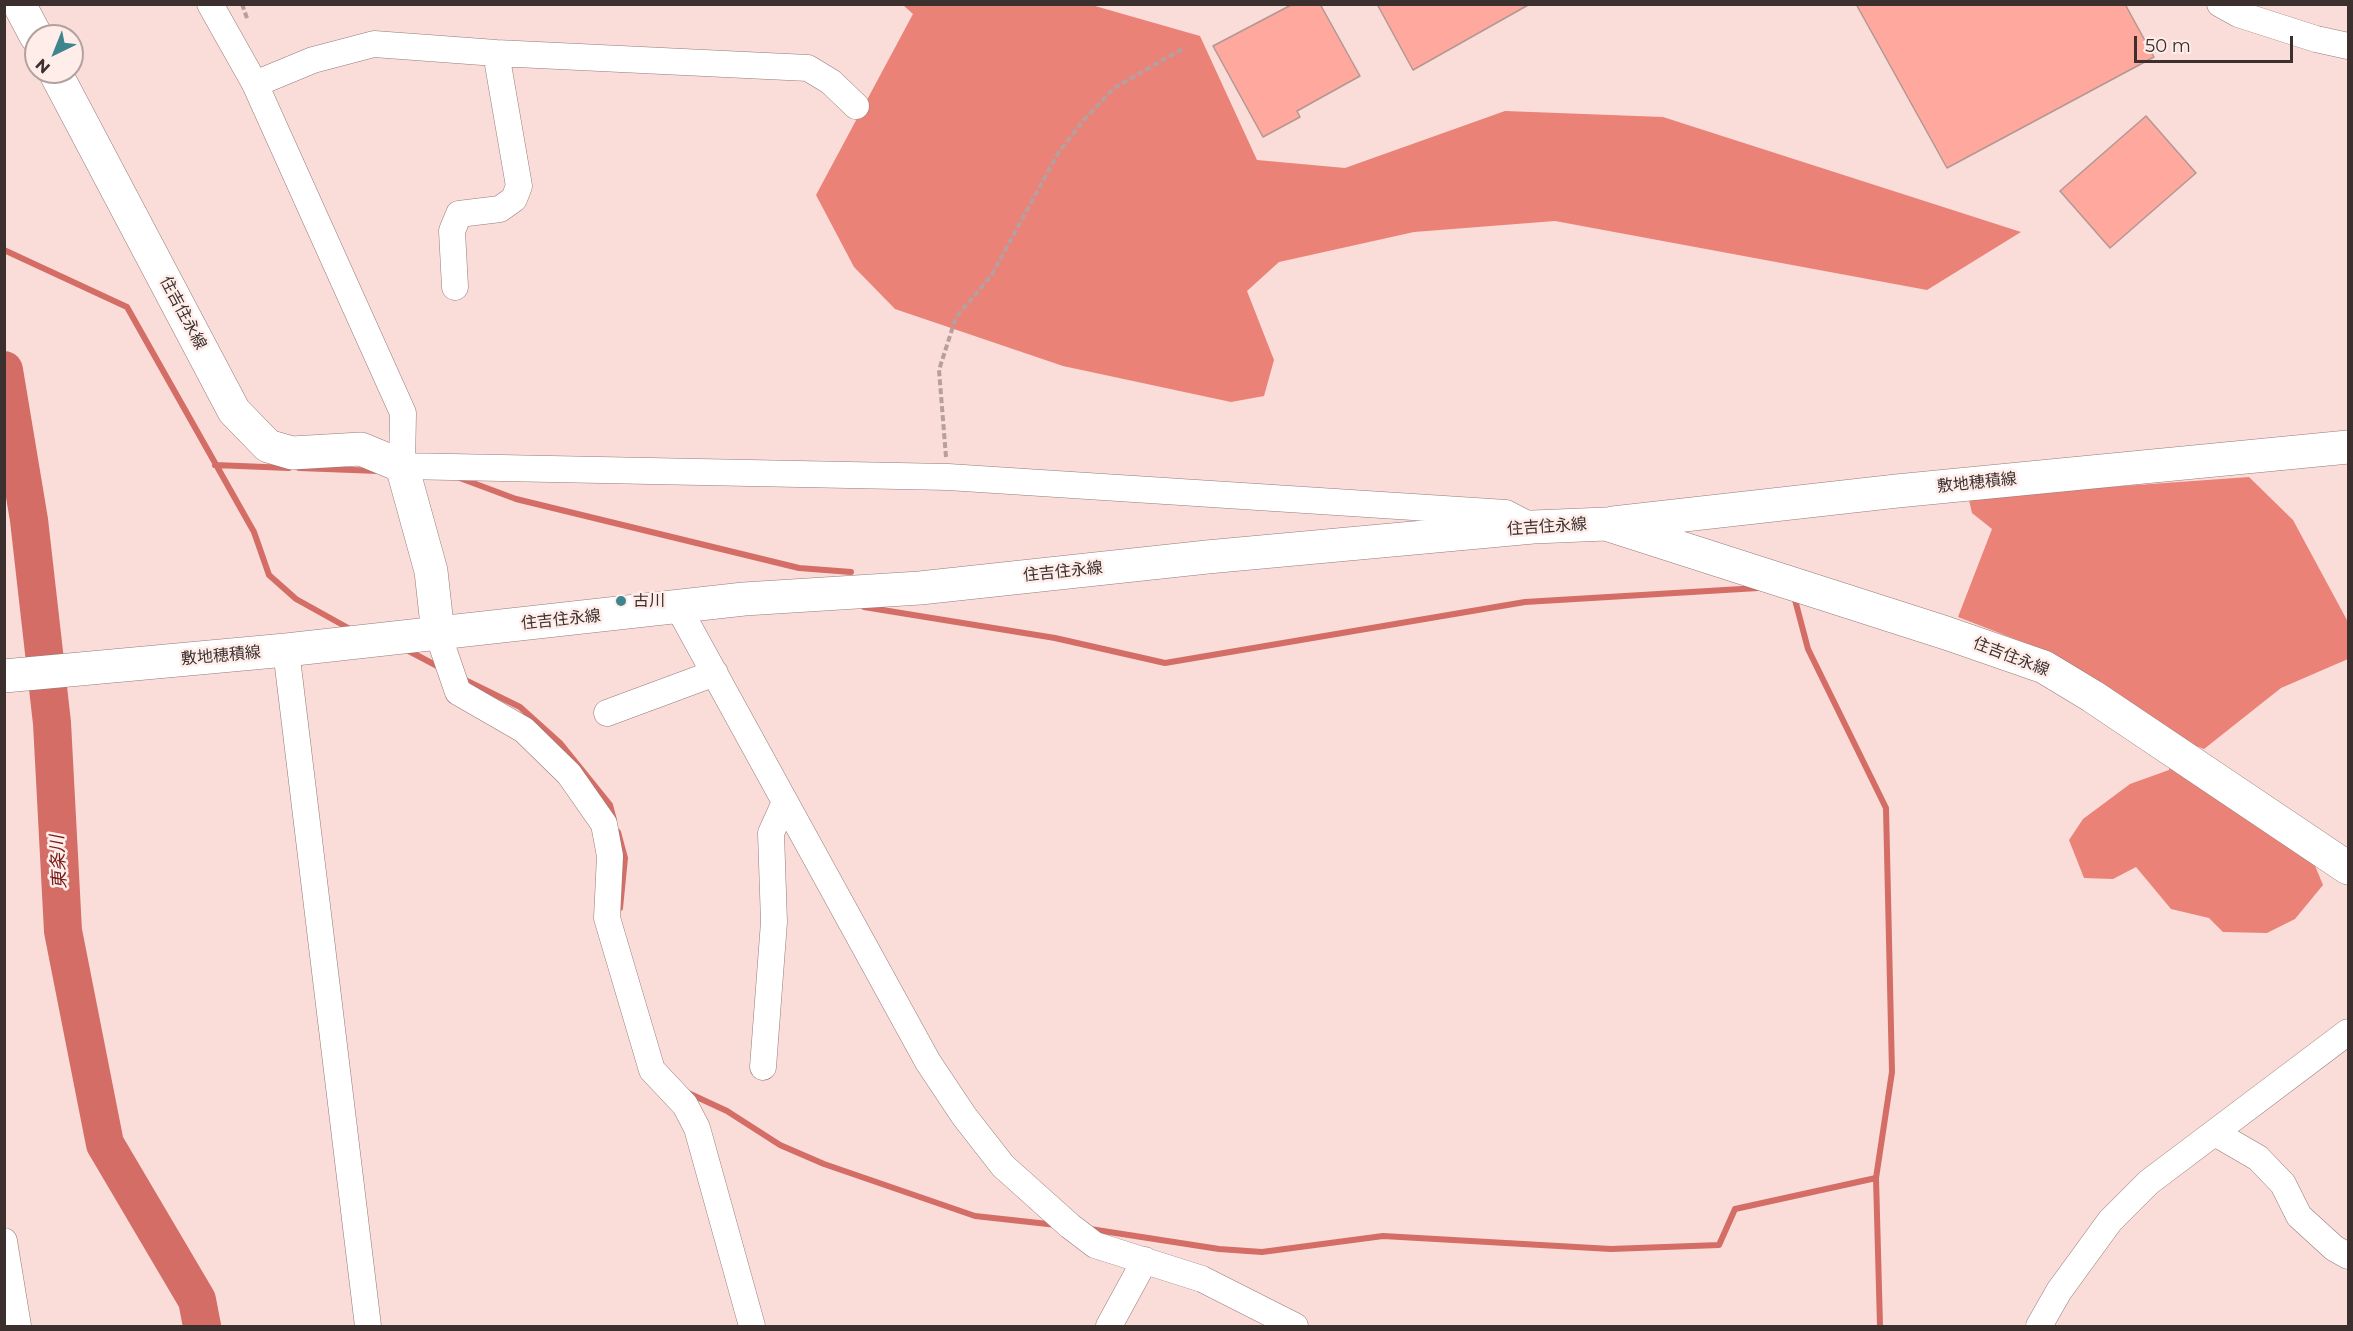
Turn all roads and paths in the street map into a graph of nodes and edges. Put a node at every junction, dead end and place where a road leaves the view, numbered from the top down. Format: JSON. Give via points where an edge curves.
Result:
{"nodes":[{"id":1,"x":19,"y":4,"type":"edge"},
{"id":2,"x":210,"y":4,"type":"edge"},
{"id":3,"x":2220,"y":4,"type":"edge"},
{"id":4,"x":30,"y":24,"type":"edge"},
{"id":5,"x":2349,"y":46,"type":"edge"},
{"id":6,"x":1184,"y":48,"type":"dead end"},
{"id":7,"x":496,"y":53,"type":"junction"},
{"id":8,"x":61,"y":84,"type":"edge"},
{"id":9,"x":255,"y":84,"type":"junction"},
{"id":10,"x":856,"y":106,"type":"dead end"},
{"id":11,"x":455,"y":287,"type":"dead end"},
{"id":12,"x":2349,"y":447,"type":"edge"},
{"id":13,"x":402,"y":466,"type":"junction"},
{"id":14,"x":948,"y":477,"type":"junction"},
{"id":15,"x":1606,"y":524,"type":"junction"},
{"id":16,"x":1533,"y":527,"type":"junction"},
{"id":17,"x":678,"y":606,"type":"junction"},
{"id":18,"x":438,"y":634,"type":"junction"},
{"id":19,"x":286,"y":650,"type":"junction"},
{"id":20,"x":715,"y":674,"type":"junction"},
{"id":21,"x":4,"y":676,"type":"edge"},
{"id":22,"x":606,"y":713,"type":"dead end"},
{"id":23,"x":785,"y":802,"type":"junction"},
{"id":24,"x":2349,"y":868,"type":"edge"},
{"id":25,"x":2349,"y":1032,"type":"edge"},
{"id":26,"x":763,"y":1066,"type":"dead end"},
{"id":27,"x":2216,"y":1133,"type":"junction"},
{"id":28,"x":4,"y":1241,"type":"edge"},
{"id":29,"x":2349,"y":1256,"type":"edge"},
{"id":30,"x":1145,"y":1260,"type":"junction"},
{"id":31,"x":16,"y":1325,"type":"edge"},
{"id":32,"x":368,"y":1326,"type":"edge"},
{"id":33,"x":752,"y":1326,"type":"edge"},
{"id":34,"x":1109,"y":1326,"type":"edge"},
{"id":35,"x":1295,"y":1326,"type":"edge"},
{"id":36,"x":2039,"y":1326,"type":"edge"}],
"edges":[{"from":1,"to":4,"type":"main road"},
{"from":2,"to":9,"type":"street"},
{"from":3,"to":5,"type":"street","via":[[2238,14]]},
{"from":6,"to":14,"type":"path","via":[[1114,88],[1082,122],[1057,155],[991,276],[956,317],[939,370]]},
{"from":7,"to":9,"type":"street","via":[[374,44],[313,60]]},
{"from":7,"to":10,"type":"street","via":[[808,68],[831,82]]},
{"from":7,"to":11,"type":"street","via":[[519,186],[514,199],[500,209],[459,214],[452,231]]},
{"from":8,"to":13,"type":"main road","name":"住吉住永線","via":[[234,411],[267,446],[292,453],[361,449]]},
{"from":9,"to":13,"type":"street","via":[[403,413]]},
{"from":12,"to":15,"type":"main road","name":"敷地穂積線"},
{"from":13,"to":14,"type":"street"},
{"from":13,"to":18,"type":"main road","via":[[431,571]]},
{"from":14,"to":16,"type":"street","via":[[1506,513]]},
{"from":15,"to":16,"type":"main road","name":"住吉住永線"},
{"from":15,"to":24,"type":"main road","name":"住吉住永線","via":[[2044,667]]},
{"from":16,"to":17,"type":"main road","name":"住吉住永線","via":[[920,588]]},
{"from":17,"to":18,"type":"main road","name":"住吉住永線"},
{"from":17,"to":20,"type":"street"},
{"from":18,"to":19,"type":"main road","name":"敷地穂積線"},
{"from":18,"to":33,"type":"street","via":[[458,692],[524,730],[569,774],[604,824],[610,856],[607,918],[652,1070],[685,1105],[697,1128]]},
{"from":19,"to":21,"type":"main road","name":"敷地穂積線"},
{"from":19,"to":32,"type":"street"},
{"from":20,"to":22,"type":"street"},
{"from":20,"to":23,"type":"street"},
{"from":23,"to":26,"type":"street","via":[[771,833],[774,922]]},
{"from":23,"to":30,"type":"street","via":[[928,1062],[964,1116],[997,1157],[1070,1226],[1095,1245]]},
{"from":25,"to":27,"type":"street"},
{"from":27,"to":29,"type":"street","via":[[2258,1158],[2283,1184],[2299,1216],[2334,1248]]},
{"from":27,"to":36,"type":"street","via":[[2149,1182],[2110,1221],[2058,1291]]},
{"from":28,"to":31,"type":"street"},
{"from":30,"to":34,"type":"street"},
{"from":30,"to":35,"type":"street","via":[[1202,1279]]}]}
